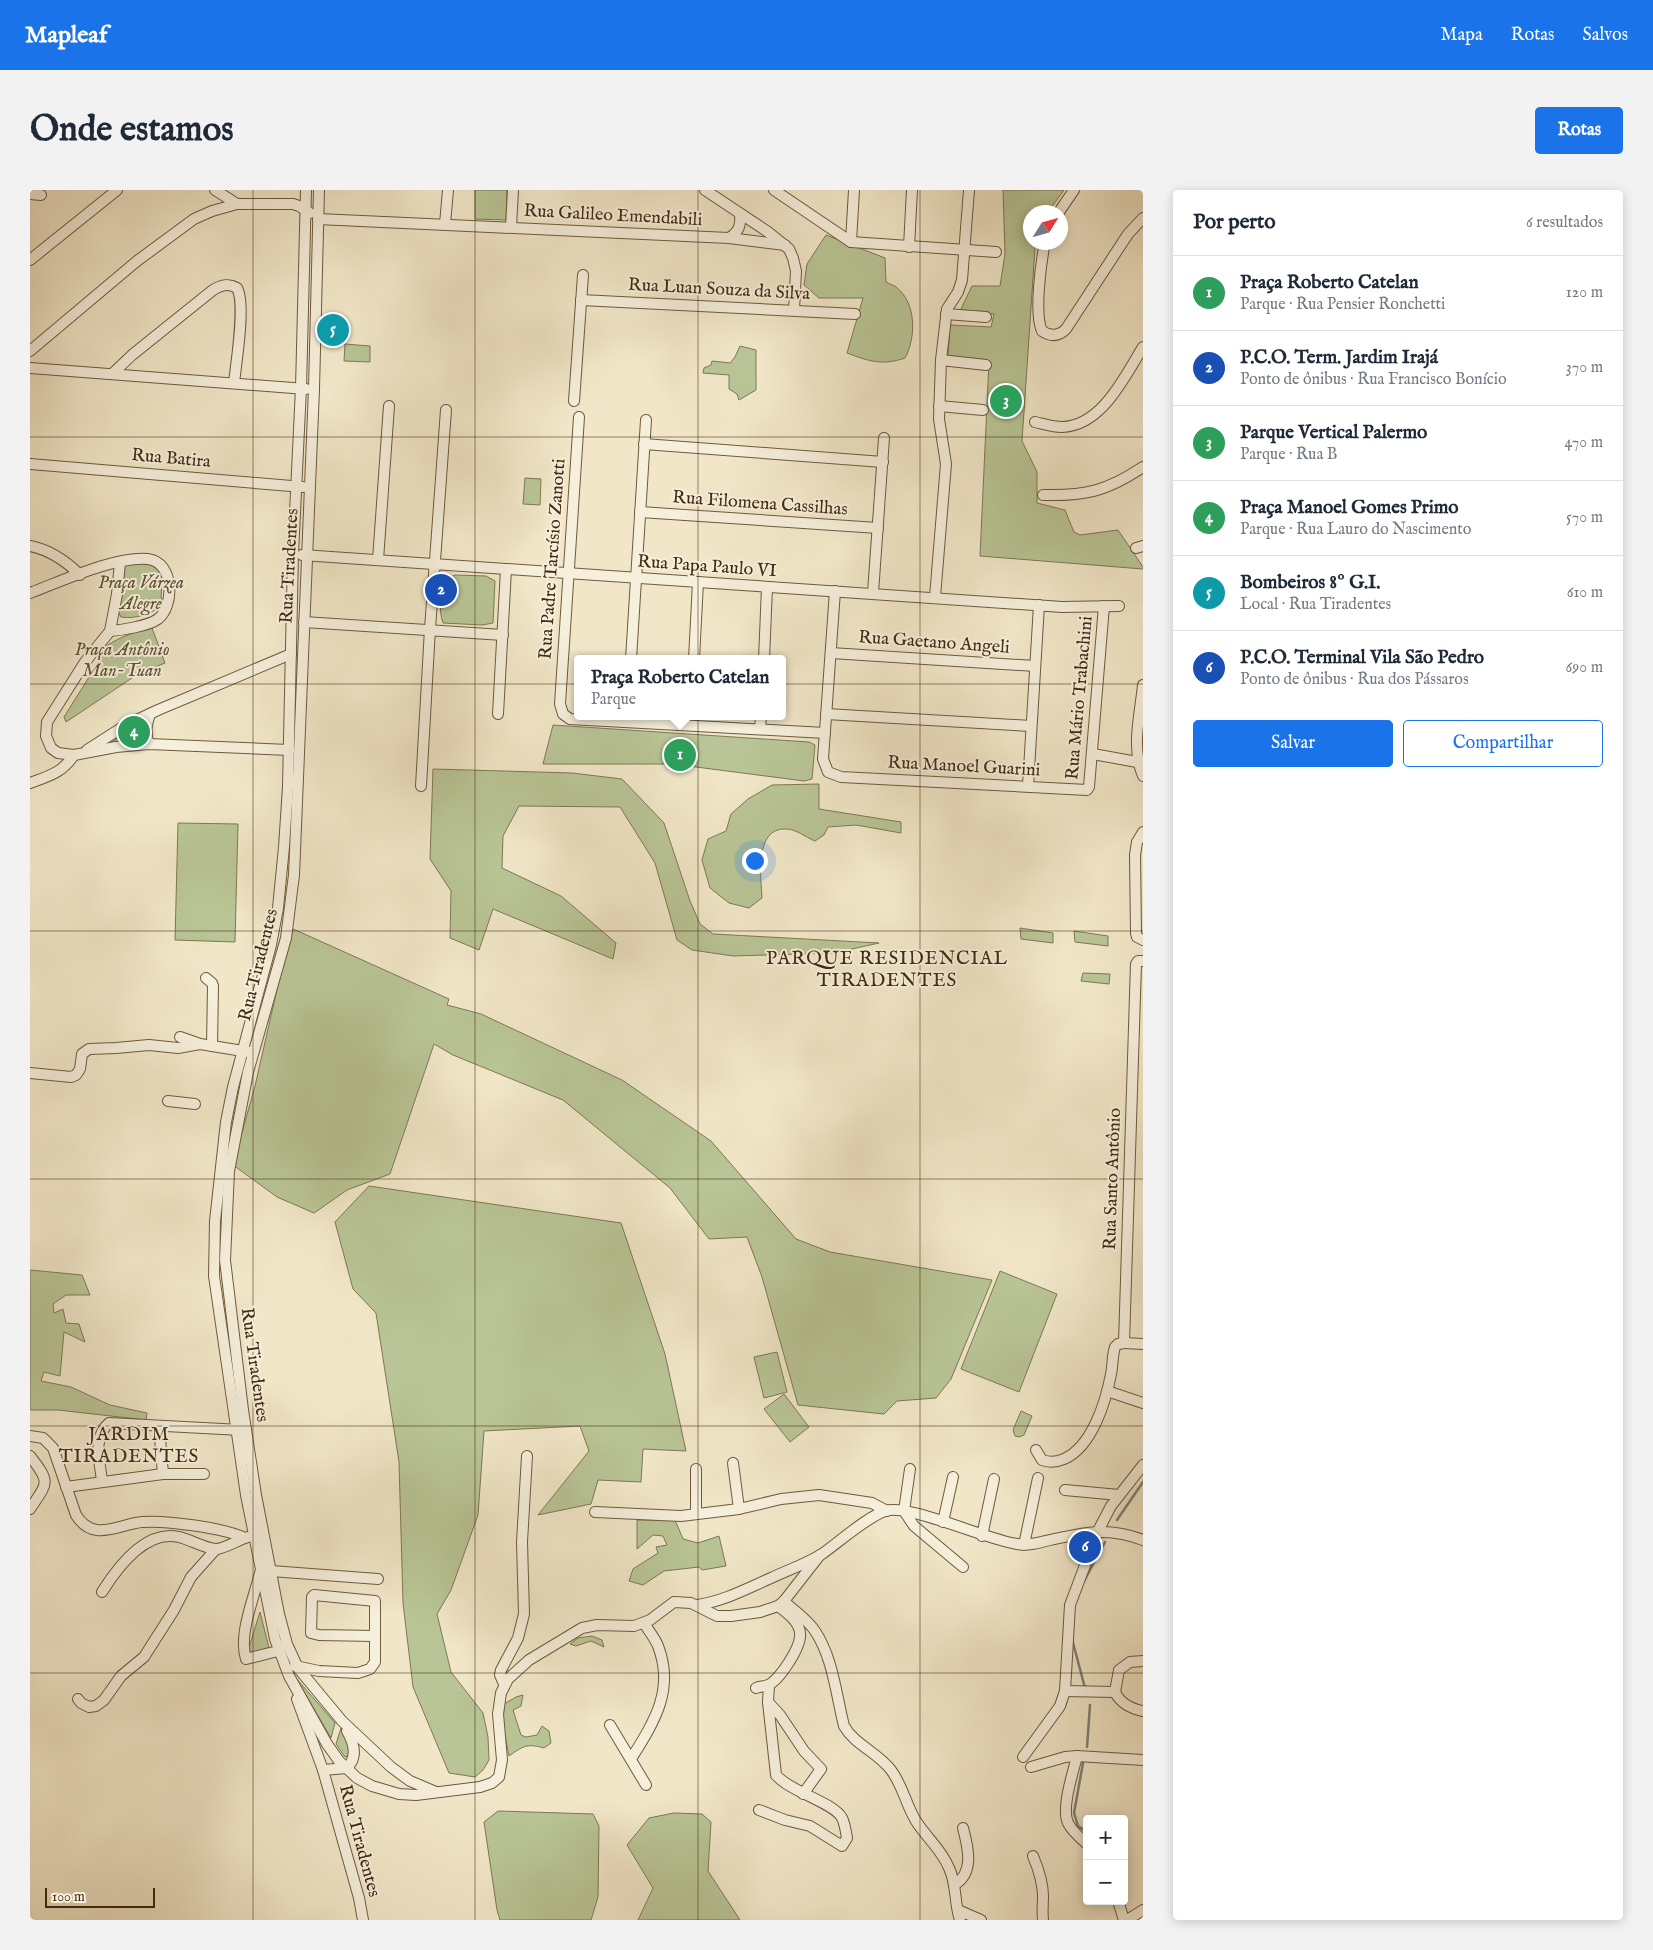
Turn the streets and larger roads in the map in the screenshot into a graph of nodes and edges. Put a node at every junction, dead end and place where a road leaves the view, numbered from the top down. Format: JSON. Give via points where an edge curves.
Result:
{"nodes":[{"id":1,"x":117,"y":190,"type":"edge"},
{"id":2,"x":215,"y":190,"type":"edge"},
{"id":3,"x":306,"y":190,"type":"edge"},
{"id":4,"x":318,"y":190,"type":"edge"},
{"id":5,"x":448,"y":190,"type":"edge"},
{"id":6,"x":513,"y":190,"type":"edge"},
{"id":7,"x":705,"y":190,"type":"edge"},
{"id":8,"x":774,"y":190,"type":"edge"},
{"id":9,"x":854,"y":190,"type":"edge"},
{"id":10,"x":912,"y":190,"type":"edge"},
{"id":11,"x":968,"y":190,"type":"edge"},
{"id":12,"x":1074,"y":190,"type":"edge"},
{"id":13,"x":30,"y":194,"type":"edge"},
{"id":14,"x":41,"y":195,"type":"dead end"},
{"id":15,"x":237,"y":204,"type":"junction"},
{"id":16,"x":1064,"y":205,"type":"edge"},
{"id":17,"x":306,"y":211,"type":"junction"},
{"id":18,"x":740,"y":214,"type":"junction"},
{"id":19,"x":1143,"y":218,"type":"edge"},
{"id":20,"x":318,"y":219,"type":"junction"},
{"id":21,"x":445,"y":224,"type":"junction"},
{"id":22,"x":511,"y":227,"type":"junction"},
{"id":23,"x":729,"y":238,"type":"junction"},
{"id":24,"x":851,"y":242,"type":"junction"},
{"id":25,"x":785,"y":245,"type":"junction"},
{"id":26,"x":909,"y":247,"type":"junction"},
{"id":27,"x":30,"y":248,"type":"edge"},
{"id":28,"x":42,"y":249,"type":"junction"},
{"id":29,"x":965,"y":250,"type":"junction"},
{"id":30,"x":1044,"y":250,"type":"edge"},
{"id":31,"x":996,"y":252,"type":"dead end"},
{"id":32,"x":30,"y":260,"type":"edge"},
{"id":33,"x":583,"y":275,"type":"dead end"},
{"id":34,"x":581,"y":300,"type":"junction"},
{"id":35,"x":794,"y":310,"type":"junction"},
{"id":36,"x":855,"y":314,"type":"dead end"},
{"id":37,"x":946,"y":314,"type":"junction"},
{"id":38,"x":986,"y":317,"type":"dead end"},
{"id":39,"x":302,"y":325,"type":"junction"},
{"id":40,"x":316,"y":326,"type":"junction"},
{"id":41,"x":39,"y":343,"type":"junction"},
{"id":42,"x":1143,"y":347,"type":"edge"},
{"id":43,"x":30,"y":351,"type":"edge"},
{"id":44,"x":941,"y":360,"type":"junction"},
{"id":45,"x":986,"y":366,"type":"dead end"},
{"id":46,"x":35,"y":368,"type":"edge"},
{"id":47,"x":112,"y":374,"type":"junction"},
{"id":48,"x":234,"y":383,"type":"junction"},
{"id":49,"x":301,"y":388,"type":"junction"},
{"id":50,"x":314,"y":389,"type":"junction"},
{"id":51,"x":574,"y":401,"type":"dead end"},
{"id":52,"x":389,"y":406,"type":"dead end"},
{"id":53,"x":939,"y":406,"type":"junction"},
{"id":54,"x":446,"y":410,"type":"dead end"},
{"id":55,"x":984,"y":410,"type":"dead end"},
{"id":56,"x":579,"y":416,"type":"dead end"},
{"id":57,"x":646,"y":420,"type":"dead end"},
{"id":58,"x":1035,"y":422,"type":"dead end"},
{"id":59,"x":884,"y":438,"type":"dead end"},
{"id":60,"x":644,"y":444,"type":"junction"},
{"id":61,"x":883,"y":462,"type":"junction"},
{"id":62,"x":30,"y":464,"type":"edge"},
{"id":63,"x":1143,"y":467,"type":"edge"},
{"id":64,"x":297,"y":486,"type":"junction"},
{"id":65,"x":309,"y":487,"type":"junction"},
{"id":66,"x":1043,"y":496,"type":"dead end"},
{"id":67,"x":640,"y":512,"type":"junction"},
{"id":68,"x":878,"y":528,"type":"junction"},
{"id":69,"x":30,"y":546,"type":"edge"},
{"id":70,"x":293,"y":554,"type":"junction"},
{"id":71,"x":308,"y":555,"type":"junction"},
{"id":72,"x":378,"y":560,"type":"junction"},
{"id":73,"x":120,"y":562,"type":"junction"},
{"id":74,"x":435,"y":564,"type":"junction"},
{"id":75,"x":506,"y":569,"type":"junction"},
{"id":76,"x":568,"y":573,"type":"junction"},
{"id":77,"x":80,"y":575,"type":"junction"},
{"id":78,"x":637,"y":578,"type":"junction"},
{"id":79,"x":698,"y":582,"type":"junction"},
{"id":80,"x":767,"y":587,"type":"junction"},
{"id":81,"x":835,"y":591,"type":"junction"},
{"id":82,"x":30,"y":593,"type":"edge"},
{"id":83,"x":873,"y":593,"type":"junction"},
{"id":84,"x":935,"y":597,"type":"junction"},
{"id":85,"x":1038,"y":605,"type":"junction"},
{"id":86,"x":1104,"y":606,"type":"junction"},
{"id":87,"x":1119,"y":606,"type":"dead end"},
{"id":88,"x":304,"y":622,"type":"junction"},
{"id":89,"x":430,"y":629,"type":"junction"},
{"id":90,"x":110,"y":631,"type":"junction"},
{"id":91,"x":503,"y":634,"type":"junction"},
{"id":92,"x":831,"y":652,"type":"junction"},
{"id":93,"x":291,"y":654,"type":"junction"},
{"id":94,"x":631,"y":655,"type":"edge"},
{"id":95,"x":694,"y":655,"type":"edge"},
{"id":96,"x":764,"y":655,"type":"edge"},
{"id":97,"x":1035,"y":666,"type":"junction"},
{"id":98,"x":1143,"y":685,"type":"edge"},
{"id":99,"x":150,"y":714,"type":"junction"},
{"id":100,"x":498,"y":714,"type":"dead end"},
{"id":101,"x":826,"y":714,"type":"junction"},
{"id":102,"x":574,"y":718,"type":"edge"},
{"id":103,"x":690,"y":720,"type":"edge"},
{"id":104,"x":761,"y":720,"type":"edge"},
{"id":105,"x":1031,"y":726,"type":"junction"},
{"id":106,"x":760,"y":729,"type":"junction"},
{"id":107,"x":825,"y":733,"type":"junction"},
{"id":108,"x":149,"y":744,"type":"junction"},
{"id":109,"x":289,"y":750,"type":"junction"},
{"id":110,"x":83,"y":752,"type":"junction"},
{"id":111,"x":1093,"y":754,"type":"junction"},
{"id":112,"x":1137,"y":762,"type":"junction"},
{"id":113,"x":1143,"y":776,"type":"edge"},
{"id":114,"x":30,"y":783,"type":"edge"},
{"id":115,"x":421,"y":786,"type":"dead end"},
{"id":116,"x":1028,"y":786,"type":"junction"},
{"id":117,"x":1085,"y":790,"type":"joint"},
{"id":118,"x":1143,"y":832,"type":"edge"},
{"id":119,"x":284,"y":847,"type":"junction"},
{"id":120,"x":295,"y":852,"type":"junction"},
{"id":121,"x":1140,"y":874,"type":"edge"},
{"id":122,"x":274,"y":929,"type":"junction"},
{"id":123,"x":286,"y":934,"type":"junction"},
{"id":124,"x":1140,"y":939,"type":"edge"},
{"id":125,"x":1141,"y":962,"type":"edge"},
{"id":126,"x":206,"y":978,"type":"dead end"},
{"id":127,"x":262,"y":979,"type":"junction"},
{"id":128,"x":274,"y":983,"type":"junction"},
{"id":129,"x":180,"y":1036,"type":"dead end"},
{"id":130,"x":200,"y":1044,"type":"junction"},
{"id":131,"x":212,"y":1046,"type":"junction"},
{"id":132,"x":249,"y":1052,"type":"junction"},
{"id":133,"x":30,"y":1073,"type":"edge"},
{"id":134,"x":168,"y":1101,"type":"dead end"},
{"id":135,"x":195,"y":1104,"type":"dead end"},
{"id":136,"x":1124,"y":1343,"type":"junction"},
{"id":137,"x":1143,"y":1344,"type":"edge"},
{"id":138,"x":1107,"y":1391,"type":"junction"},
{"id":139,"x":1143,"y":1403,"type":"edge"},
{"id":140,"x":237,"y":1404,"type":"junction"},
{"id":141,"x":159,"y":1426,"type":"junction"},
{"id":142,"x":235,"y":1430,"type":"junction"},
{"id":143,"x":246,"y":1431,"type":"junction"},
{"id":144,"x":30,"y":1436,"type":"edge"},
{"id":145,"x":1036,"y":1450,"type":"dead end"},
{"id":146,"x":30,"y":1456,"type":"edge"},
{"id":147,"x":527,"y":1456,"type":"dead end"},
{"id":148,"x":732,"y":1463,"type":"dead end"},
{"id":149,"x":1143,"y":1465,"type":"edge"},
{"id":150,"x":696,"y":1469,"type":"dead end"},
{"id":151,"x":910,"y":1469,"type":"dead end"},
{"id":152,"x":163,"y":1474,"type":"junction"},
{"id":153,"x":204,"y":1474,"type":"dead end"},
{"id":154,"x":953,"y":1477,"type":"dead end"},
{"id":155,"x":1038,"y":1478,"type":"dead end"},
{"id":156,"x":994,"y":1479,"type":"dead end"},
{"id":157,"x":102,"y":1481,"type":"junction"},
{"id":158,"x":66,"y":1487,"type":"junction"},
{"id":159,"x":1065,"y":1490,"type":"dead end"},
{"id":160,"x":1119,"y":1495,"type":"junction"},
{"id":161,"x":30,"y":1508,"type":"edge"},
{"id":162,"x":739,"y":1509,"type":"junction"},
{"id":163,"x":887,"y":1510,"type":"junction"},
{"id":164,"x":904,"y":1511,"type":"junction"},
{"id":165,"x":595,"y":1512,"type":"dead end"},
{"id":166,"x":696,"y":1514,"type":"junction"},
{"id":167,"x":943,"y":1522,"type":"junction"},
{"id":168,"x":1098,"y":1531,"type":"junction"},
{"id":169,"x":249,"y":1536,"type":"junction"},
{"id":170,"x":982,"y":1536,"type":"junction"},
{"id":171,"x":1143,"y":1540,"type":"edge"},
{"id":172,"x":1024,"y":1545,"type":"junction"},
{"id":173,"x":216,"y":1549,"type":"junction"},
{"id":174,"x":820,"y":1555,"type":"junction"},
{"id":175,"x":963,"y":1566,"type":"dead end"},
{"id":176,"x":795,"y":1569,"type":"junction"},
{"id":177,"x":266,"y":1570,"type":"junction"},
{"id":178,"x":378,"y":1579,"type":"dead end"},
{"id":179,"x":801,"y":1580,"type":"junction"},
{"id":180,"x":102,"y":1592,"type":"dead end"},
{"id":181,"x":781,"y":1604,"type":"junction"},
{"id":182,"x":710,"y":1608,"type":"junction"},
{"id":183,"x":644,"y":1623,"type":"junction"},
{"id":184,"x":283,"y":1633,"type":"junction"},
{"id":185,"x":374,"y":1636,"type":"junction"},
{"id":186,"x":278,"y":1651,"type":"junction"},
{"id":187,"x":1143,"y":1661,"type":"edge"},
{"id":188,"x":298,"y":1668,"type":"junction"},
{"id":189,"x":319,"y":1671,"type":"junction"},
{"id":190,"x":289,"y":1676,"type":"junction"},
{"id":191,"x":309,"y":1683,"type":"junction"},
{"id":192,"x":504,"y":1684,"type":"junction"},
{"id":193,"x":769,"y":1685,"type":"junction"},
{"id":194,"x":756,"y":1688,"type":"dead end"},
{"id":195,"x":1065,"y":1691,"type":"junction"},
{"id":196,"x":1115,"y":1692,"type":"junction"},
{"id":197,"x":78,"y":1699,"type":"dead end"},
{"id":198,"x":768,"y":1702,"type":"junction"},
{"id":199,"x":1143,"y":1711,"type":"edge"},
{"id":200,"x":342,"y":1721,"type":"junction"},
{"id":201,"x":610,"y":1725,"type":"dead end"},
{"id":202,"x":1077,"y":1756,"type":"junction"},
{"id":203,"x":1023,"y":1757,"type":"dead end"},
{"id":204,"x":631,"y":1758,"type":"junction"},
{"id":205,"x":1143,"y":1760,"type":"edge"},
{"id":206,"x":1031,"y":1767,"type":"dead end"},
{"id":207,"x":347,"y":1768,"type":"junction"},
{"id":208,"x":323,"y":1770,"type":"junction"},
{"id":209,"x":646,"y":1785,"type":"dead end"},
{"id":210,"x":437,"y":1792,"type":"junction"},
{"id":211,"x":803,"y":1794,"type":"junction"},
{"id":212,"x":759,"y":1810,"type":"dead end"},
{"id":213,"x":963,"y":1828,"type":"dead end"},
{"id":214,"x":1083,"y":1840,"type":"edge"},
{"id":215,"x":1033,"y":1856,"type":"dead end"},
{"id":216,"x":954,"y":1885,"type":"junction"},
{"id":217,"x":1120,"y":1905,"type":"edge"},
{"id":218,"x":1143,"y":1910,"type":"edge"},
{"id":219,"x":959,"y":1915,"type":"edge"},
{"id":220,"x":363,"y":1920,"type":"edge"},
{"id":221,"x":982,"y":1920,"type":"edge"},
{"id":222,"x":1043,"y":1920,"type":"edge"},
{"id":223,"x":1126,"y":1920,"type":"edge"}],
"edges":[{"from":1,"to":28,"type":"street"},
{"from":2,"to":15,"type":"street"},
{"from":3,"to":17,"type":"street","name":"Rua Tiradentes"},
{"from":4,"to":20,"type":"street","name":"Rua Tiradentes"},
{"from":5,"to":21,"type":"street"},
{"from":6,"to":22,"type":"street"},
{"from":7,"to":18,"type":"street"},
{"from":8,"to":24,"type":"street"},
{"from":9,"to":24,"type":"street"},
{"from":10,"to":26,"type":"street"},
{"from":11,"to":29,"type":"street"},
{"from":12,"to":16,"type":"street"},
{"from":13,"to":14,"type":"street"},
{"from":15,"to":17,"type":"street","via":[[293,204]]},
{"from":15,"to":41,"type":"street","via":[[212,211],[182,227]]},
{"from":17,"to":20,"type":"street"},
{"from":17,"to":39,"type":"street","name":"Rua Tiradentes"},
{"from":18,"to":23,"type":"street","via":[[740,228]]},
{"from":18,"to":25,"type":"street"},
{"from":19,"to":30,"type":"street","via":[[1128,234],[1067,327],[1053,335],[1042,331],[1038,319]]},
{"from":20,"to":21,"type":"street","name":"Rua Galileo Emendabili"},
{"from":20,"to":40,"type":"street","name":"Rua Tiradentes"},
{"from":21,"to":22,"type":"street","name":"Rua Galileo Emendabili"},
{"from":22,"to":23,"type":"street","name":"Rua Galileo Emendabili"},
{"from":23,"to":25,"type":"street","name":"Rua Galileo Emendabili"},
{"from":24,"to":26,"type":"street"},
{"from":25,"to":35,"type":"street","via":[[796,271]]},
{"from":26,"to":29,"type":"street"},
{"from":27,"to":28,"type":"street"},
{"from":28,"to":32,"type":"street"},
{"from":29,"to":31,"type":"street"},
{"from":29,"to":37,"type":"street","via":[[961,285]]},
{"from":33,"to":34,"type":"street"},
{"from":34,"to":35,"type":"street","name":"Rua Luan Souza da Silva"},
{"from":34,"to":51,"type":"street"},
{"from":35,"to":36,"type":"street","name":"Rua Luan Souza da Silva"},
{"from":37,"to":38,"type":"street"},
{"from":37,"to":44,"type":"street"},
{"from":39,"to":40,"type":"street"},
{"from":39,"to":49,"type":"street","name":"Rua Tiradentes"},
{"from":40,"to":50,"type":"street","name":"Rua Tiradentes"},
{"from":41,"to":43,"type":"street"},
{"from":41,"to":46,"type":"street"},
{"from":42,"to":58,"type":"street","via":[[1114,394],[1091,416],[1063,427]]},
{"from":44,"to":45,"type":"street"},
{"from":44,"to":53,"type":"street"},
{"from":46,"to":47,"type":"street"},
{"from":47,"to":48,"type":"street"},
{"from":47,"to":48,"type":"street","via":[[213,290],[231,285],[237,288],[240,296]]},
{"from":48,"to":49,"type":"street"},
{"from":49,"to":50,"type":"street"},
{"from":49,"to":64,"type":"street","name":"Rua Tiradentes"},
{"from":50,"to":65,"type":"street","name":"Rua Tiradentes"},
{"from":52,"to":72,"type":"street"},
{"from":53,"to":55,"type":"street"},
{"from":53,"to":84,"type":"street","via":[[946,464]]},
{"from":54,"to":74,"type":"street"},
{"from":56,"to":76,"type":"street","name":"Rua Padre Tarcísio Zanotti"},
{"from":57,"to":60,"type":"street"},
{"from":59,"to":61,"type":"street"},
{"from":60,"to":61,"type":"street"},
{"from":60,"to":67,"type":"street"},
{"from":61,"to":68,"type":"street"},
{"from":62,"to":64,"type":"street","name":"Rua Batira"},
{"from":63,"to":66,"type":"street","via":[[1121,482],[1094,492]]},
{"from":64,"to":65,"type":"street","name":"Rua Batira"},
{"from":64,"to":70,"type":"street","name":"Rua Tiradentes"},
{"from":65,"to":71,"type":"street","name":"Rua Tiradentes"},
{"from":67,"to":68,"type":"street","name":"Rua Filomena Cassilhas"},
{"from":67,"to":78,"type":"street"},
{"from":68,"to":83,"type":"street"},
{"from":69,"to":77,"type":"street","via":[[55,555]]},
{"from":70,"to":71,"type":"street","name":"Rua Papa Paulo VI"},
{"from":70,"to":93,"type":"street","name":"Rua Tiradentes"},
{"from":71,"to":72,"type":"street","name":"Rua Papa Paulo VI"},
{"from":71,"to":88,"type":"street","name":"Rua Tiradentes"},
{"from":72,"to":74,"type":"street","name":"Rua Papa Paulo VI"},
{"from":73,"to":77,"type":"street"},
{"from":73,"to":90,"type":"street"},
{"from":73,"to":90,"type":"street","via":[[149,559],[162,565],[167,572],[167,604],[160,618],[154,621]]},
{"from":74,"to":75,"type":"street","name":"Rua Papa Paulo VI"},
{"from":74,"to":89,"type":"street"},
{"from":75,"to":76,"type":"street","name":"Rua Papa Paulo VI"},
{"from":75,"to":91,"type":"street"},
{"from":76,"to":78,"type":"street","name":"Rua Papa Paulo VI"},
{"from":76,"to":102,"type":"street","name":"Rua Padre Tarcísio Zanotti","via":[[560,704],[561,712],[567,718]]},
{"from":77,"to":82,"type":"street"},
{"from":78,"to":79,"type":"street","name":"Rua Papa Paulo VI"},
{"from":78,"to":94,"type":"street"},
{"from":79,"to":80,"type":"street","name":"Rua Papa Paulo VI"},
{"from":79,"to":95,"type":"street"},
{"from":80,"to":81,"type":"street","name":"Rua Papa Paulo VI"},
{"from":80,"to":96,"type":"street"},
{"from":81,"to":83,"type":"street","name":"Rua Papa Paulo VI"},
{"from":81,"to":92,"type":"street"},
{"from":83,"to":84,"type":"street","name":"Rua Papa Paulo VI"},
{"from":84,"to":85,"type":"street","name":"Rua Papa Paulo VI"},
{"from":85,"to":86,"type":"street","name":"Rua Papa Paulo VI"},
{"from":85,"to":97,"type":"street"},
{"from":86,"to":87,"type":"street","name":"Rua Papa Paulo VI"},
{"from":86,"to":111,"type":"street","name":"Rua Mário Trabachini"},
{"from":88,"to":89,"type":"street"},
{"from":88,"to":120,"type":"street","name":"Rua Tiradentes"},
{"from":89,"to":91,"type":"street"},
{"from":89,"to":115,"type":"street"},
{"from":90,"to":110,"type":"street","via":[[84,662],[47,722],[46,736],[51,748],[58,753]]},
{"from":91,"to":100,"type":"street"},
{"from":92,"to":97,"type":"street","name":"Rua Gaetano Angeli"},
{"from":92,"to":101,"type":"street"},
{"from":93,"to":99,"type":"street"},
{"from":93,"to":109,"type":"street","name":"Rua Tiradentes"},
{"from":97,"to":105,"type":"street"},
{"from":98,"to":112,"type":"street"},
{"from":99,"to":108,"type":"street","via":[[146,726]]},
{"from":99,"to":110,"type":"street"},
{"from":101,"to":105,"type":"street"},
{"from":101,"to":107,"type":"street"},
{"from":103,"to":106,"type":"street"},
{"from":104,"to":106,"type":"street"},
{"from":105,"to":116,"type":"street"},
{"from":106,"to":107,"type":"street"},
{"from":107,"to":116,"type":"street","name":"Rua Manoel Guarini","via":[[825,768],[841,777]]},
{"from":108,"to":109,"type":"street"},
{"from":108,"to":110,"type":"street"},
{"from":109,"to":119,"type":"street","name":"Rua Tiradentes"},
{"from":110,"to":114,"type":"street","via":[[58,772]]},
{"from":111,"to":112,"type":"street"},
{"from":111,"to":117,"type":"street","name":"Rua Mário Trabachini","via":[[1089,787]]},
{"from":112,"to":113,"type":"street"},
{"from":116,"to":117,"type":"street","name":"Rua Manoel Guarini"},
{"from":118,"to":121,"type":"street","via":[[1136,846]]},
{"from":119,"to":120,"type":"street"},
{"from":119,"to":122,"type":"street","name":"Rua Tiradentes"},
{"from":120,"to":123,"type":"street","name":"Rua Tiradentes"},
{"from":121,"to":124,"type":"street","via":[[1136,931]]},
{"from":122,"to":123,"type":"street"},
{"from":122,"to":127,"type":"street","name":"Rua Tiradentes"},
{"from":123,"to":128,"type":"street","name":"Rua Tiradentes"},
{"from":125,"to":136,"type":"street","name":"Rua Santo Antônio","via":[[1136,964]]},
{"from":126,"to":131,"type":"street","via":[[214,986]]},
{"from":127,"to":128,"type":"street"},
{"from":127,"to":132,"type":"street","name":"Rua Tiradentes"},
{"from":128,"to":132,"type":"street","name":"Rua Tiradentes"},
{"from":129,"to":130,"type":"street"},
{"from":130,"to":131,"type":"street"},
{"from":130,"to":133,"type":"street","via":[[178,1048],[149,1045],[89,1049],[84,1052],[76,1075]]},
{"from":131,"to":132,"type":"street"},
{"from":132,"to":140,"type":"street","name":"Rua Tiradentes","via":[[233,1087],[226,1122],[225,1260]]},
{"from":134,"to":135,"type":"street"},
{"from":136,"to":137,"type":"street"},
{"from":136,"to":138,"type":"street","via":[[1115,1347]]},
{"from":138,"to":139,"type":"street"},
{"from":138,"to":145,"type":"street","via":[[1093,1429],[1077,1451],[1062,1460],[1050,1462],[1041,1458]]},
{"from":140,"to":142,"type":"street","name":"Rua Tiradentes"},
{"from":140,"to":143,"type":"street","name":"Rua Tiradentes"},
{"from":141,"to":142,"type":"street"},
{"from":141,"to":152,"type":"street"},
{"from":141,"to":157,"type":"street","via":[[114,1423],[105,1426],[98,1440]]},
{"from":142,"to":143,"type":"street"},
{"from":142,"to":169,"type":"street","name":"Rua Tiradentes"},
{"from":143,"to":177,"type":"street","name":"Rua Tiradentes"},
{"from":144,"to":158,"type":"street","via":[[43,1438],[53,1448]]},
{"from":146,"to":161,"type":"street","via":[[39,1467],[46,1485]]},
{"from":147,"to":192,"type":"street","via":[[522,1625],[501,1670]]},
{"from":148,"to":162,"type":"street"},
{"from":149,"to":160,"type":"street"},
{"from":150,"to":166,"type":"street"},
{"from":151,"to":164,"type":"street"},
{"from":152,"to":153,"type":"street"},
{"from":152,"to":157,"type":"street"},
{"from":154,"to":167,"type":"street"},
{"from":155,"to":172,"type":"street"},
{"from":156,"to":170,"type":"street"},
{"from":157,"to":158,"type":"street"},
{"from":158,"to":169,"type":"street","via":[[76,1515],[91,1528],[103,1530],[125,1524],[158,1522]]},
{"from":159,"to":160,"type":"street"},
{"from":160,"to":168,"type":"street"},
{"from":162,"to":163,"type":"street","via":[[781,1499],[818,1495],[872,1503]]},
{"from":162,"to":166,"type":"street"},
{"from":163,"to":164,"type":"street"},
{"from":163,"to":174,"type":"street"},
{"from":164,"to":167,"type":"street"},
{"from":164,"to":175,"type":"street","via":[[914,1526]]},
{"from":165,"to":166,"type":"street","via":[[657,1516]]},
{"from":167,"to":170,"type":"street"},
{"from":168,"to":171,"type":"street","via":[[1121,1533]]},
{"from":168,"to":172,"type":"street"},
{"from":168,"to":195,"type":"street","via":[[1070,1605]]},
{"from":169,"to":173,"type":"street"},
{"from":169,"to":177,"type":"street","name":"Rua Tiradentes"},
{"from":170,"to":172,"type":"street"},
{"from":173,"to":180,"type":"street","via":[[168,1535],[154,1539],[124,1561]]},
{"from":173,"to":197,"type":"street","via":[[191,1577],[144,1657],[121,1676],[96,1706],[81,1704]]},
{"from":174,"to":176,"type":"street"},
{"from":174,"to":179,"type":"street"},
{"from":176,"to":179,"type":"street"},
{"from":176,"to":182,"type":"street"},
{"from":177,"to":178,"type":"street"},
{"from":177,"to":184,"type":"street","name":"Rua Tiradentes"},
{"from":177,"to":186,"type":"street","name":"Rua Tiradentes"},
{"from":177,"to":186,"type":"street","name":"Rua Tiradentes","via":[[244,1639],[244,1650],[246,1660]]},
{"from":179,"to":181,"type":"street"},
{"from":181,"to":182,"type":"street","via":[[760,1612],[731,1616],[717,1616]]},
{"from":181,"to":193,"type":"street","via":[[798,1626],[800,1639],[794,1656]]},
{"from":181,"to":216,"type":"street","via":[[807,1622],[822,1643],[844,1726],[890,1768],[917,1823],[946,1861]]},
{"from":182,"to":183,"type":"street","via":[[674,1602]]},
{"from":183,"to":192,"type":"street","via":[[582,1628],[529,1660]]},
{"from":183,"to":204,"type":"street","via":[[658,1644],[664,1666],[664,1689],[655,1721]]},
{"from":184,"to":186,"type":"street"},
{"from":184,"to":188,"type":"street","name":"Rua Tiradentes"},
{"from":185,"to":185,"type":"street","via":[[311,1634],[312,1597],[374,1601]]},
{"from":185,"to":189,"type":"street","via":[[375,1662],[370,1670],[358,1673]]},
{"from":186,"to":188,"type":"street"},
{"from":186,"to":190,"type":"street","name":"Rua Tiradentes"},
{"from":187,"to":196,"type":"street","via":[[1130,1662],[1119,1670]]},
{"from":188,"to":189,"type":"street"},
{"from":188,"to":191,"type":"street","name":"Rua Tiradentes"},
{"from":189,"to":191,"type":"street"},
{"from":190,"to":207,"type":"street","name":"Rua Tiradentes","via":[[329,1746]]},
{"from":190,"to":208,"type":"street","name":"Rua Tiradentes"},
{"from":191,"to":200,"type":"street","name":"Rua Tiradentes"},
{"from":192,"to":210,"type":"street","via":[[498,1714],[502,1760],[499,1777],[480,1787]]},
{"from":193,"to":194,"type":"street"},
{"from":193,"to":198,"type":"street"},
{"from":195,"to":196,"type":"street"},
{"from":195,"to":203,"type":"street","via":[[1060,1706]]},
{"from":196,"to":199,"type":"street","via":[[1126,1705]]},
{"from":198,"to":211,"type":"street","via":[[776,1775]]},
{"from":198,"to":211,"type":"street","via":[[804,1752],[821,1769]]},
{"from":200,"to":207,"type":"street","via":[[354,1751]]},
{"from":200,"to":210,"type":"street","via":[[402,1776]]},
{"from":201,"to":204,"type":"street"},
{"from":202,"to":205,"type":"street"},
{"from":202,"to":206,"type":"street"},
{"from":202,"to":214,"type":"street","via":[[1066,1815],[1071,1828]]},
{"from":204,"to":209,"type":"street"},
{"from":207,"to":208,"type":"street","name":"Rua Tiradentes"},
{"from":207,"to":210,"type":"street","via":[[366,1784],[390,1792],[408,1795]]},
{"from":208,"to":220,"type":"street","name":"Rua Tiradentes"},
{"from":211,"to":212,"type":"street","via":[[841,1815],[847,1838],[842,1846],[810,1826]]},
{"from":213,"to":216,"type":"street","via":[[968,1866],[963,1878]]},
{"from":215,"to":222,"type":"street","via":[[1043,1895]]},
{"from":216,"to":219,"type":"street"},
{"from":217,"to":223,"type":"street"},
{"from":218,"to":223,"type":"street"},
{"from":219,"to":221,"type":"street"}]}
